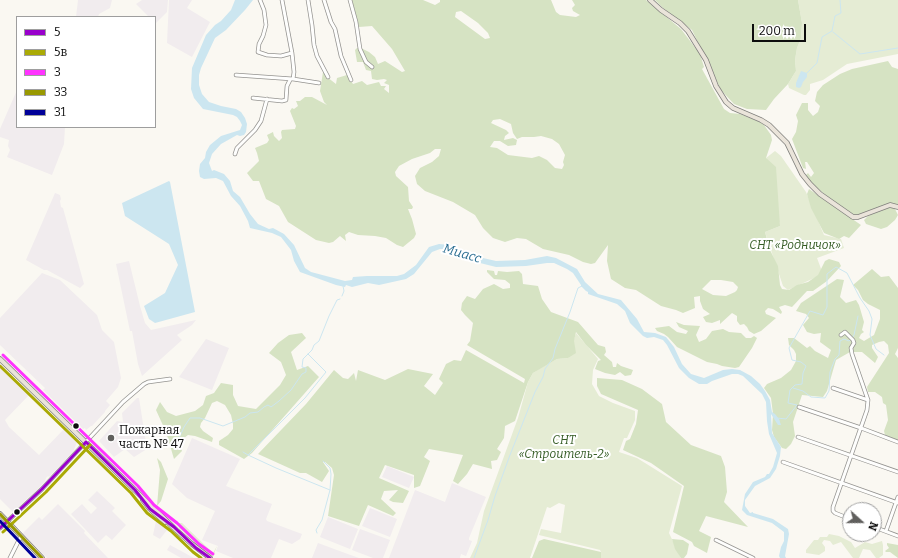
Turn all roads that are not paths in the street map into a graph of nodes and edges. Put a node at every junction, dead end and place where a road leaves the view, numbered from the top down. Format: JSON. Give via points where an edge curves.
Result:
{"nodes":[{"id":1,"x":260,"y":0,"type":"edge"},
{"id":2,"x":282,"y":0,"type":"edge"},
{"id":3,"x":308,"y":0,"type":"edge"},
{"id":4,"x":324,"y":0,"type":"edge"},
{"id":5,"x":350,"y":0,"type":"edge"},
{"id":6,"x":650,"y":0,"type":"edge"},
{"id":7,"x":292,"y":53,"type":"junction"},
{"id":8,"x":372,"y":67,"type":"dead end"},
{"id":9,"x":236,"y":75,"type":"dead end"},
{"id":10,"x":328,"y":77,"type":"dead end"},
{"id":11,"x":291,"y":80,"type":"junction"},
{"id":12,"x":352,"y":80,"type":"dead end"},
{"id":13,"x":319,"y":84,"type":"dead end"},
{"id":14,"x":253,"y":98,"type":"dead end"},
{"id":15,"x":267,"y":99,"type":"junction"},
{"id":16,"x":234,"y":154,"type":"dead end"},
{"id":17,"x":898,"y":207,"type":"edge"},
{"id":18,"x":841,"y":335,"type":"dead end"},
{"id":19,"x":0,"y":359,"type":"edge"},
{"id":20,"x":170,"y":379,"type":"dead end"},
{"id":21,"x":833,"y":388,"type":"dead end"},
{"id":22,"x":868,"y":400,"type":"junction"},
{"id":23,"x":799,"y":407,"type":"dead end"},
{"id":24,"x":861,"y":428,"type":"junction"},
{"id":25,"x":798,"y":437,"type":"dead end"},
{"id":26,"x":86,"y":442,"type":"junction"},
{"id":27,"x":898,"y":442,"type":"edge"},
{"id":28,"x":851,"y":456,"type":"junction"},
{"id":29,"x":783,"y":462,"type":"dead end"},
{"id":30,"x":898,"y":472,"type":"edge"},
{"id":31,"x":841,"y":483,"type":"junction"},
{"id":32,"x":898,"y":497,"type":"edge"},
{"id":33,"x":897,"y":503,"type":"edge"},
{"id":34,"x":0,"y":514,"type":"edge"},
{"id":35,"x":842,"y":516,"type":"edge"},
{"id":36,"x":7,"y":522,"type":"junction"},
{"id":37,"x":0,"y":528,"type":"edge"},
{"id":38,"x":882,"y":530,"type":"edge"},
{"id":39,"x":886,"y":531,"type":"junction"},
{"id":40,"x":20,"y":536,"type":"junction"},
{"id":41,"x":898,"y":536,"type":"edge"},
{"id":42,"x":716,"y":540,"type":"dead end"},
{"id":43,"x":10,"y":558,"type":"edge"},
{"id":44,"x":42,"y":558,"type":"edge"},
{"id":45,"x":210,"y":558,"type":"edge"},
{"id":46,"x":753,"y":558,"type":"edge"}],
"edges":[{"from":1,"to":7,"type":"street","via":[[266,25],[258,52],[281,56]]},
{"from":2,"to":7,"type":"street"},
{"from":3,"to":10,"type":"street","via":[[314,45]]},
{"from":4,"to":12,"type":"street","via":[[330,22],[335,29],[341,56]]},
{"from":5,"to":8,"type":"street","via":[[360,49],[366,62]]},
{"from":6,"to":17,"type":"main road","via":[[688,30],[726,102],[769,125],[787,143],[802,174],[820,194],[853,217],[890,205]]},
{"from":7,"to":11,"type":"street","via":[[294,72]]},
{"from":9,"to":11,"type":"street"},
{"from":11,"to":13,"type":"street"},
{"from":11,"to":15,"type":"street","via":[[287,86],[286,100]]},
{"from":14,"to":15,"type":"street"},
{"from":15,"to":16,"type":"street","via":[[261,121]]},
{"from":18,"to":22,"type":"street","via":[[845,332],[853,340],[852,354]]},
{"from":19,"to":26,"type":"main road"},
{"from":20,"to":26,"type":"street","via":[[144,384],[123,402]]},
{"from":21,"to":22,"type":"street"},
{"from":22,"to":24,"type":"street"},
{"from":23,"to":24,"type":"street"},
{"from":24,"to":27,"type":"street"},
{"from":24,"to":28,"type":"street"},
{"from":25,"to":28,"type":"street"},
{"from":26,"to":36,"type":"street"},
{"from":26,"to":45,"type":"main road","via":[[135,490],[150,509]]},
{"from":28,"to":30,"type":"street"},
{"from":28,"to":31,"type":"street"},
{"from":29,"to":31,"type":"street"},
{"from":31,"to":33,"type":"street"},
{"from":31,"to":35,"type":"street","via":[[833,511]]},
{"from":32,"to":33,"type":"street"},
{"from":33,"to":39,"type":"street"},
{"from":34,"to":36,"type":"main road"},
{"from":36,"to":37,"type":"street"},
{"from":36,"to":40,"type":"main road"},
{"from":38,"to":39,"type":"street"},
{"from":39,"to":41,"type":"street"},
{"from":40,"to":43,"type":"street"},
{"from":40,"to":44,"type":"main road"},
{"from":42,"to":46,"type":"street"}]}
